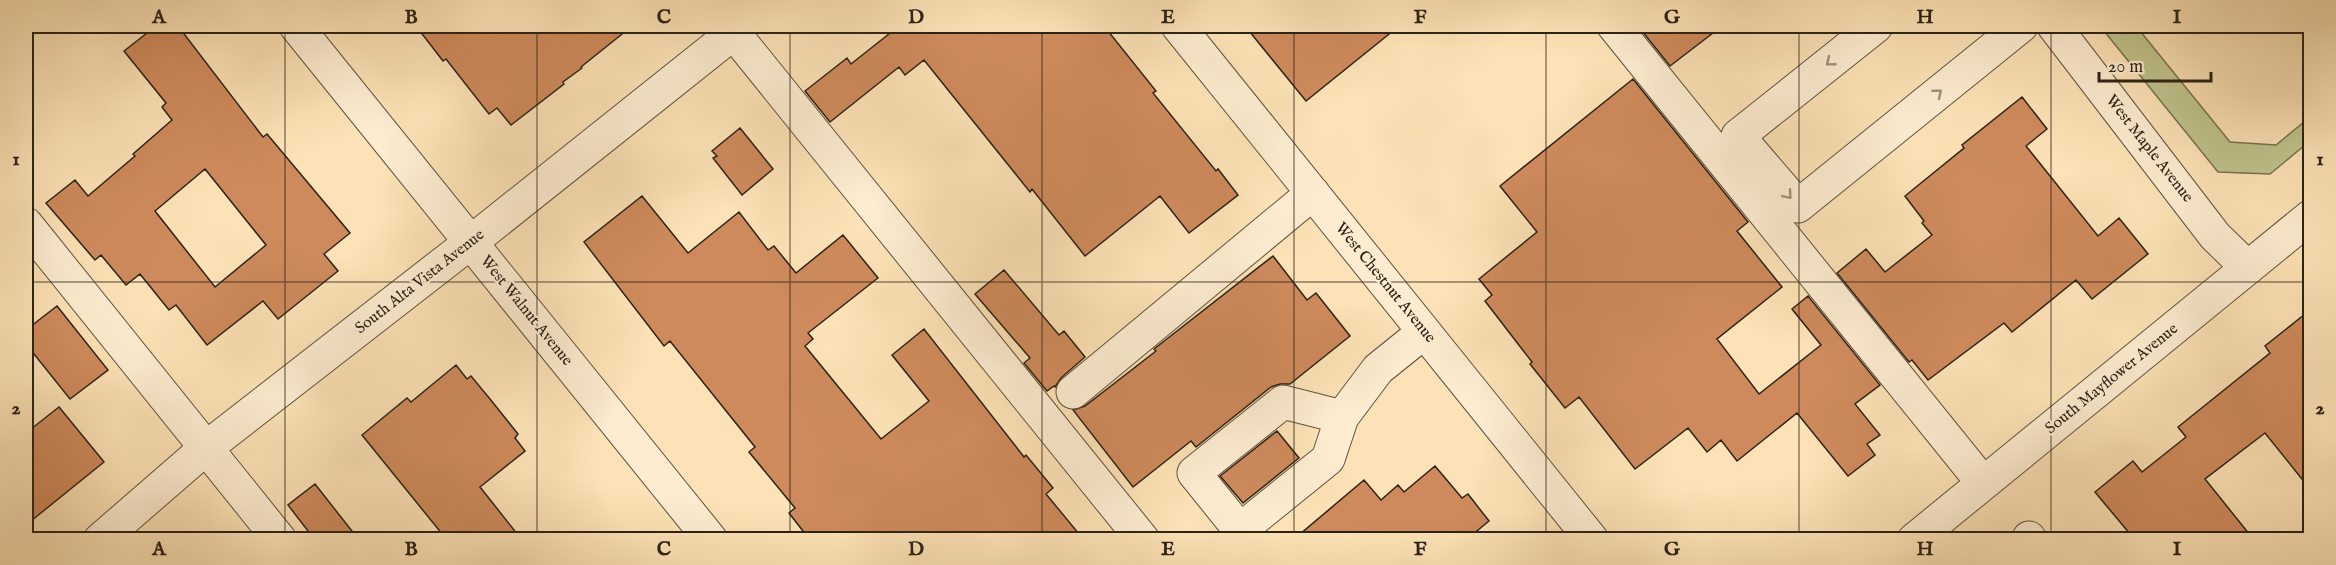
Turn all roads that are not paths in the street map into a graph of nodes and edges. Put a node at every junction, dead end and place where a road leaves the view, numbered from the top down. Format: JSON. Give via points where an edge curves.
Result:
{"nodes":[{"id":1,"x":296,"y":26,"type":"edge"},
{"id":2,"x":1178,"y":26,"type":"edge"},
{"id":3,"x":1614,"y":26,"type":"edge"},
{"id":4,"x":1876,"y":26,"type":"edge"},
{"id":5,"x":2021,"y":26,"type":"edge"},
{"id":6,"x":2054,"y":26,"type":"edge"},
{"id":7,"x":735,"y":28,"type":"edge"},
{"id":8,"x":1313,"y":193,"type":"junction"},
{"id":9,"x":2310,"y":217,"type":"edge"},
{"id":10,"x":26,"y":224,"type":"edge"},
{"id":11,"x":471,"y":242,"type":"junction"},
{"id":12,"x":2248,"y":268,"type":"junction"},
{"id":13,"x":1424,"y":332,"type":"junction"},
{"id":14,"x":1073,"y":392,"type":"dead end"},
{"id":15,"x":1342,"y":417,"type":"dead end"},
{"id":16,"x":206,"y":448,"type":"junction"},
{"id":17,"x":1983,"y":483,"type":"junction"},
{"id":18,"x":100,"y":540,"type":"edge"},
{"id":19,"x":280,"y":540,"type":"edge"},
{"id":20,"x":711,"y":540,"type":"edge"},
{"id":21,"x":1143,"y":540,"type":"edge"},
{"id":22,"x":1592,"y":540,"type":"edge"},
{"id":23,"x":1914,"y":540,"type":"edge"}],
"edges":[{"from":1,"to":11,"type":"street","name":"West Walnut Avenue"},
{"from":2,"to":8,"type":"street","name":"West Chestnut Avenue"},
{"from":3,"to":17,"type":"street"},
{"from":4,"to":5,"type":"street","one_way":true,"via":[[1738,136],[1798,206]]},
{"from":6,"to":12,"type":"street","name":"West Maple Avenue","via":[[2216,236]]},
{"from":7,"to":11,"type":"street","name":"South Alta Vista Avenue"},
{"from":7,"to":21,"type":"street"},
{"from":8,"to":13,"type":"street","name":"West Chestnut Avenue"},
{"from":8,"to":14,"type":"street"},
{"from":9,"to":12,"type":"street","name":"South Mayflower Avenue"},
{"from":10,"to":16,"type":"street"},
{"from":11,"to":16,"type":"street","name":"South Alta Vista Avenue"},
{"from":11,"to":20,"type":"street","name":"West Walnut Avenue"},
{"from":12,"to":17,"type":"street","name":"South Mayflower Avenue"},
{"from":13,"to":15,"type":"street","via":[[1378,369]]},
{"from":13,"to":22,"type":"street","name":"West Chestnut Avenue"},
{"from":16,"to":18,"type":"street","name":"South Alta Vista Avenue"},
{"from":16,"to":19,"type":"street"},
{"from":17,"to":23,"type":"street","name":"South Mayflower Avenue"}]}
